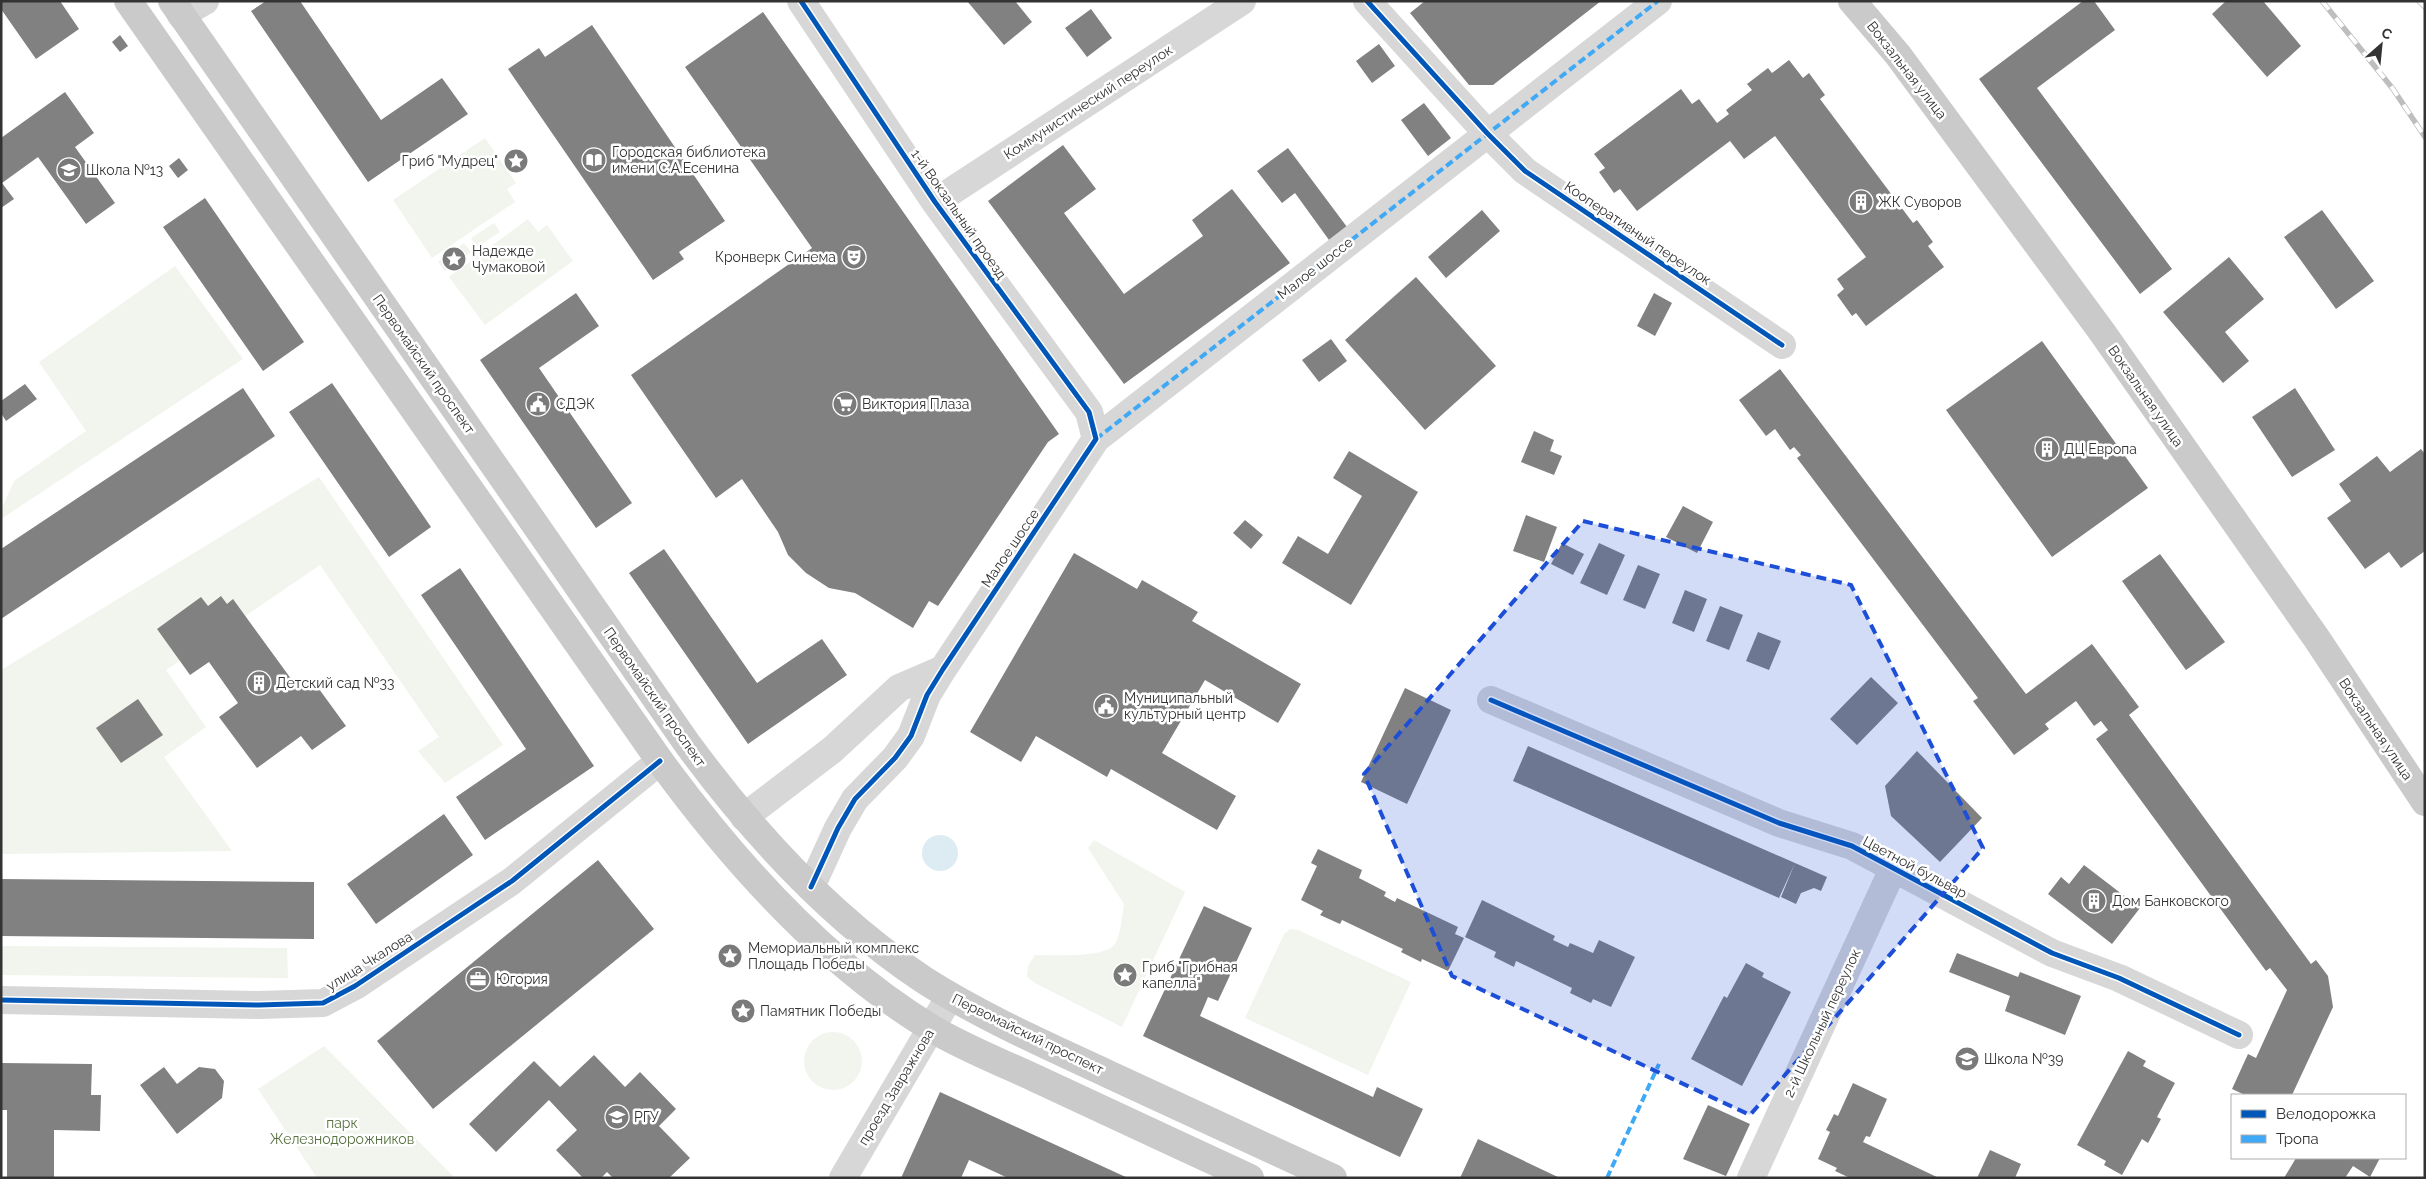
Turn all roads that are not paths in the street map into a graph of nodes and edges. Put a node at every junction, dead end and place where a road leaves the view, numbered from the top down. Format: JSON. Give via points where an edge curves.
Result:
{"nodes":[{"id":1,"x":128,"y":1,"type":"edge"},
{"id":2,"x":205,"y":1,"type":"edge"},
{"id":3,"x":801,"y":1,"type":"edge"},
{"id":4,"x":1242,"y":1,"type":"edge"},
{"id":5,"x":1367,"y":1,"type":"edge"},
{"id":6,"x":1658,"y":1,"type":"edge"},
{"id":7,"x":1852,"y":1,"type":"edge"},
{"id":8,"x":177,"y":8,"type":"edge"},
{"id":9,"x":1487,"y":133,"type":"junction"},
{"id":10,"x":934,"y":202,"type":"junction"},
{"id":11,"x":1782,"y":345,"type":"dead end"},
{"id":12,"x":1096,"y":439,"type":"junction"},
{"id":13,"x":943,"y":669,"type":"junction"},
{"id":14,"x":1491,"y":700,"type":"dead end"},
{"id":15,"x":660,"y":762,"type":"junction"},
{"id":16,"x":2425,"y":802,"type":"edge"},
{"id":17,"x":744,"y":817,"type":"junction"},
{"id":18,"x":1893,"y":869,"type":"junction"},
{"id":19,"x":811,"y":887,"type":"junction"},
{"id":20,"x":950,"y":996,"type":"junction"},
{"id":21,"x":1,"y":1000,"type":"edge"},
{"id":22,"x":931,"y":1028,"type":"junction"},
{"id":23,"x":2239,"y":1035,"type":"dead end"},
{"id":24,"x":843,"y":1178,"type":"edge"},
{"id":25,"x":1250,"y":1178,"type":"edge"},
{"id":26,"x":1332,"y":1178,"type":"edge"},
{"id":27,"x":1751,"y":1178,"type":"edge"}],
"edges":[{"from":1,"to":15,"type":"main road"},
{"from":2,"to":8,"type":"street"},
{"from":3,"to":10,"type":"street","name":"1-й Вокзальный проезд"},
{"from":4,"to":10,"type":"street","name":"Коммунистический переулок"},
{"from":5,"to":9,"type":"street","name":"Кооперативный переулок"},
{"from":6,"to":9,"type":"street","name":"Малое шоссе"},
{"from":7,"to":16,"type":"main road","name":"Вокзальная улица","via":[[1898,55],[2102,332]]},
{"from":8,"to":17,"type":"main road","name":"Первомайский проспект","via":[[686,742]]},
{"from":9,"to":11,"type":"street","name":"Кооперативный переулок","via":[[1526,170]]},
{"from":9,"to":12,"type":"street","name":"Малое шоссе"},
{"from":10,"to":12,"type":"street","name":"1-й Вокзальный проезд","via":[[1089,412]]},
{"from":12,"to":13,"type":"street","name":"Малое шоссе"},
{"from":13,"to":17,"type":"street","via":[[899,688],[832,750]]},
{"from":13,"to":19,"type":"street","name":"Малое шоссе","via":[[927,695],[911,736],[895,758],[855,799]]},
{"from":14,"to":18,"type":"street","name":"Цветной бульвар","via":[[1779,823],[1852,846]]},
{"from":15,"to":21,"type":"street","name":"улица Чкалова","via":[[512,881],[355,986],[323,1003],[259,1005]]},
{"from":15,"to":22,"type":"main road","via":[[739,862],[800,925],[871,986]]},
{"from":17,"to":19,"type":"main road","name":"Первомайский проспект"},
{"from":18,"to":23,"type":"street","name":"Цветной бульвар","via":[[2052,954],[2119,978]]},
{"from":18,"to":27,"type":"street","name":"2-й Школьный переулок"},
{"from":19,"to":20,"type":"main road","name":"Первомайский проспект","via":[[891,955]]},
{"from":20,"to":22,"type":"street","name":"проезд Завражнова"},
{"from":20,"to":26,"type":"main road","name":"Первомайский проспект","via":[[1082,1062]]},
{"from":22,"to":24,"type":"street","name":"проезд Завражнова"},
{"from":22,"to":25,"type":"main road"}]}
